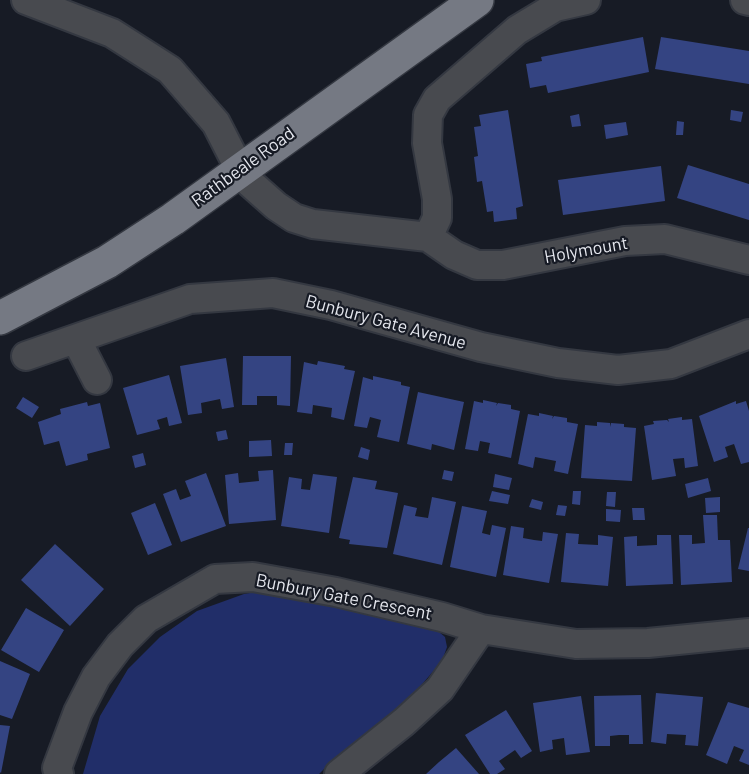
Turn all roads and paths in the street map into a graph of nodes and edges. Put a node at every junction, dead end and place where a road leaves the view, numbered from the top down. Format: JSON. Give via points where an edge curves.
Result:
{"nodes":[{"id":1,"x":26,"y":0,"type":"edge"},
{"id":2,"x":477,"y":0,"type":"edge"},
{"id":3,"x":586,"y":0,"type":"edge"},
{"id":4,"x":240,"y":170,"type":"junction"},
{"id":5,"x":428,"y":237,"type":"junction"},
{"id":6,"x":749,"y":260,"type":"edge"},
{"id":7,"x":0,"y":318,"type":"edge"},
{"id":8,"x":749,"y":334,"type":"edge"},
{"id":9,"x":76,"y":339,"type":"junction"},
{"id":10,"x":26,"y":356,"type":"dead end"},
{"id":11,"x":97,"y":380,"type":"dead end"},
{"id":12,"x":480,"y":629,"type":"junction"},
{"id":13,"x":749,"y":633,"type":"edge"},
{"id":14,"x":59,"y":774,"type":"edge"},
{"id":15,"x":339,"y":774,"type":"edge"}],
"edges":[{"from":1,"to":4,"type":"street","name":"Holymount","via":[[112,33],[170,70],[216,123]]},
{"from":2,"to":4,"type":"main road","name":"Rathbeale Road"},
{"from":3,"to":5,"type":"street","via":[[555,7],[517,30],[436,99],[428,115],[427,143],[437,218]]},
{"from":4,"to":5,"type":"street","name":"Holymount","via":[[294,218],[313,224]]},
{"from":4,"to":7,"type":"main road","name":"Rathbeale Road","via":[[107,262]]},
{"from":5,"to":6,"type":"street","name":"Holymount","via":[[477,266],[503,265],[625,241],[665,239]]},
{"from":8,"to":9,"type":"street","name":"Bunbury Gate Avenue","via":[[671,364],[618,370],[481,348],[331,304],[273,292],[190,299]]},
{"from":9,"to":10,"type":"street","name":"Bunbury Gate Avenue"},
{"from":9,"to":11,"type":"street"},
{"from":12,"to":13,"type":"street","name":"Bunbury Gate Crescent","via":[[576,644],[648,643]]},
{"from":12,"to":14,"type":"street","name":"Bunbury Gate Crescent","via":[[336,592],[253,578],[215,579],[146,619],[120,645],[96,677],[78,712],[57,768]]},
{"from":12,"to":15,"type":"street","via":[[440,689]]}]}
